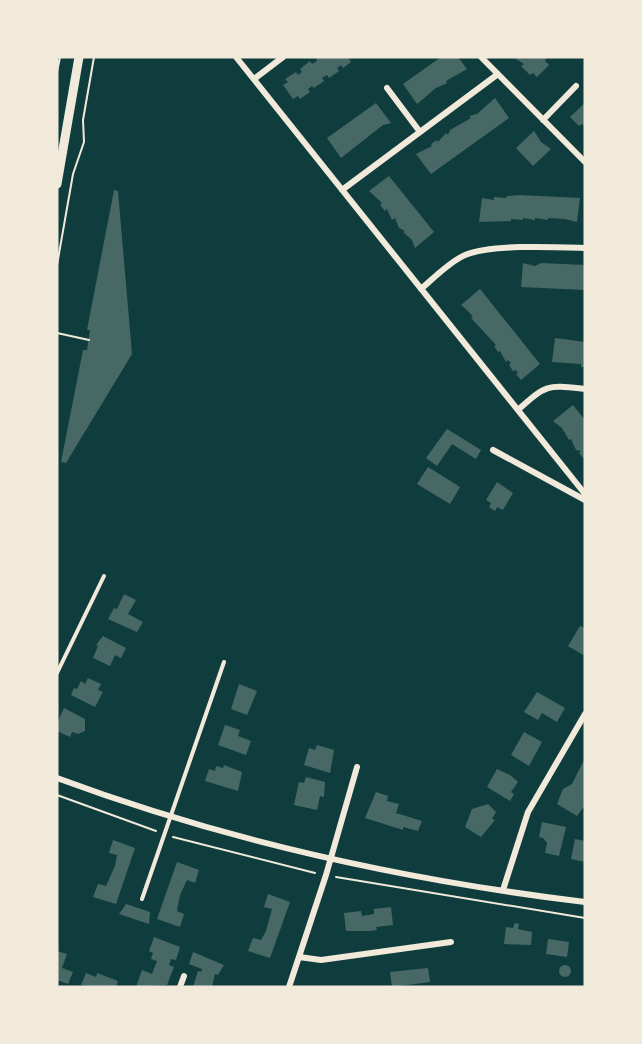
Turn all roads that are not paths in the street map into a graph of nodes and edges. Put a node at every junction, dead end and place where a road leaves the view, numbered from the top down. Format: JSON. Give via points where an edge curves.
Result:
{"nodes":[{"id":1,"x":79,"y":57,"type":"edge"},
{"id":2,"x":236,"y":57,"type":"edge"},
{"id":3,"x":283,"y":57,"type":"edge"},
{"id":4,"x":481,"y":57,"type":"edge"},
{"id":5,"x":498,"y":74,"type":"junction"},
{"id":6,"x":254,"y":79,"type":"junction"},
{"id":7,"x":576,"y":86,"type":"dead end"},
{"id":8,"x":387,"y":88,"type":"dead end"},
{"id":9,"x":543,"y":120,"type":"junction"},
{"id":10,"x":420,"y":132,"type":"junction"},
{"id":11,"x":61,"y":135,"type":"edge"},
{"id":12,"x":585,"y":162,"type":"edge"},
{"id":13,"x":57,"y":184,"type":"edge"},
{"id":14,"x":342,"y":190,"type":"junction"},
{"id":15,"x":585,"y":248,"type":"edge"},
{"id":16,"x":421,"y":289,"type":"junction"},
{"id":17,"x":585,"y":390,"type":"edge"},
{"id":18,"x":519,"y":409,"type":"junction"},
{"id":19,"x":493,"y":450,"type":"dead end"},
{"id":20,"x":585,"y":494,"type":"edge"},
{"id":21,"x":585,"y":500,"type":"edge"},
{"id":22,"x":104,"y":576,"type":"dead end"},
{"id":23,"x":224,"y":662,"type":"dead end"},
{"id":24,"x":57,"y":673,"type":"edge"},
{"id":25,"x":585,"y":714,"type":"edge"},
{"id":26,"x":357,"y":767,"type":"dead end"},
{"id":27,"x":57,"y":778,"type":"edge"},
{"id":28,"x":169,"y":818,"type":"junction"},
{"id":29,"x":330,"y":860,"type":"junction"},
{"id":30,"x":503,"y":890,"type":"junction"},
{"id":31,"x":142,"y":898,"type":"dead end"},
{"id":32,"x":585,"y":902,"type":"edge"},
{"id":33,"x":451,"y":942,"type":"dead end"},
{"id":34,"x":299,"y":957,"type":"junction"},
{"id":35,"x":184,"y":976,"type":"dead end"},
{"id":36,"x":180,"y":987,"type":"edge"},
{"id":37,"x":289,"y":987,"type":"edge"}],
"edges":[{"from":1,"to":11,"type":"street"},
{"from":2,"to":6,"type":"street"},
{"from":3,"to":6,"type":"street"},
{"from":4,"to":5,"type":"street"},
{"from":5,"to":9,"type":"street"},
{"from":5,"to":10,"type":"street"},
{"from":6,"to":14,"type":"street"},
{"from":7,"to":9,"type":"street"},
{"from":8,"to":10,"type":"street"},
{"from":9,"to":12,"type":"street"},
{"from":10,"to":14,"type":"street"},
{"from":11,"to":13,"type":"street"},
{"from":14,"to":16,"type":"street"},
{"from":15,"to":16,"type":"street","via":[[507,249],[465,256]]},
{"from":16,"to":18,"type":"street"},
{"from":17,"to":18,"type":"street","via":[[551,386],[540,390]]},
{"from":18,"to":20,"type":"street"},
{"from":19,"to":21,"type":"street"},
{"from":22,"to":24,"type":"lane"},
{"from":23,"to":28,"type":"lane"},
{"from":25,"to":30,"type":"street","via":[[528,812]]},
{"from":26,"to":29,"type":"street"},
{"from":27,"to":28,"type":"street"},
{"from":28,"to":29,"type":"street"},
{"from":28,"to":31,"type":"lane"},
{"from":29,"to":30,"type":"street"},
{"from":29,"to":34,"type":"street"},
{"from":30,"to":32,"type":"street"},
{"from":33,"to":34,"type":"street","via":[[321,960]]},
{"from":34,"to":37,"type":"street"},
{"from":35,"to":36,"type":"street"}]}
